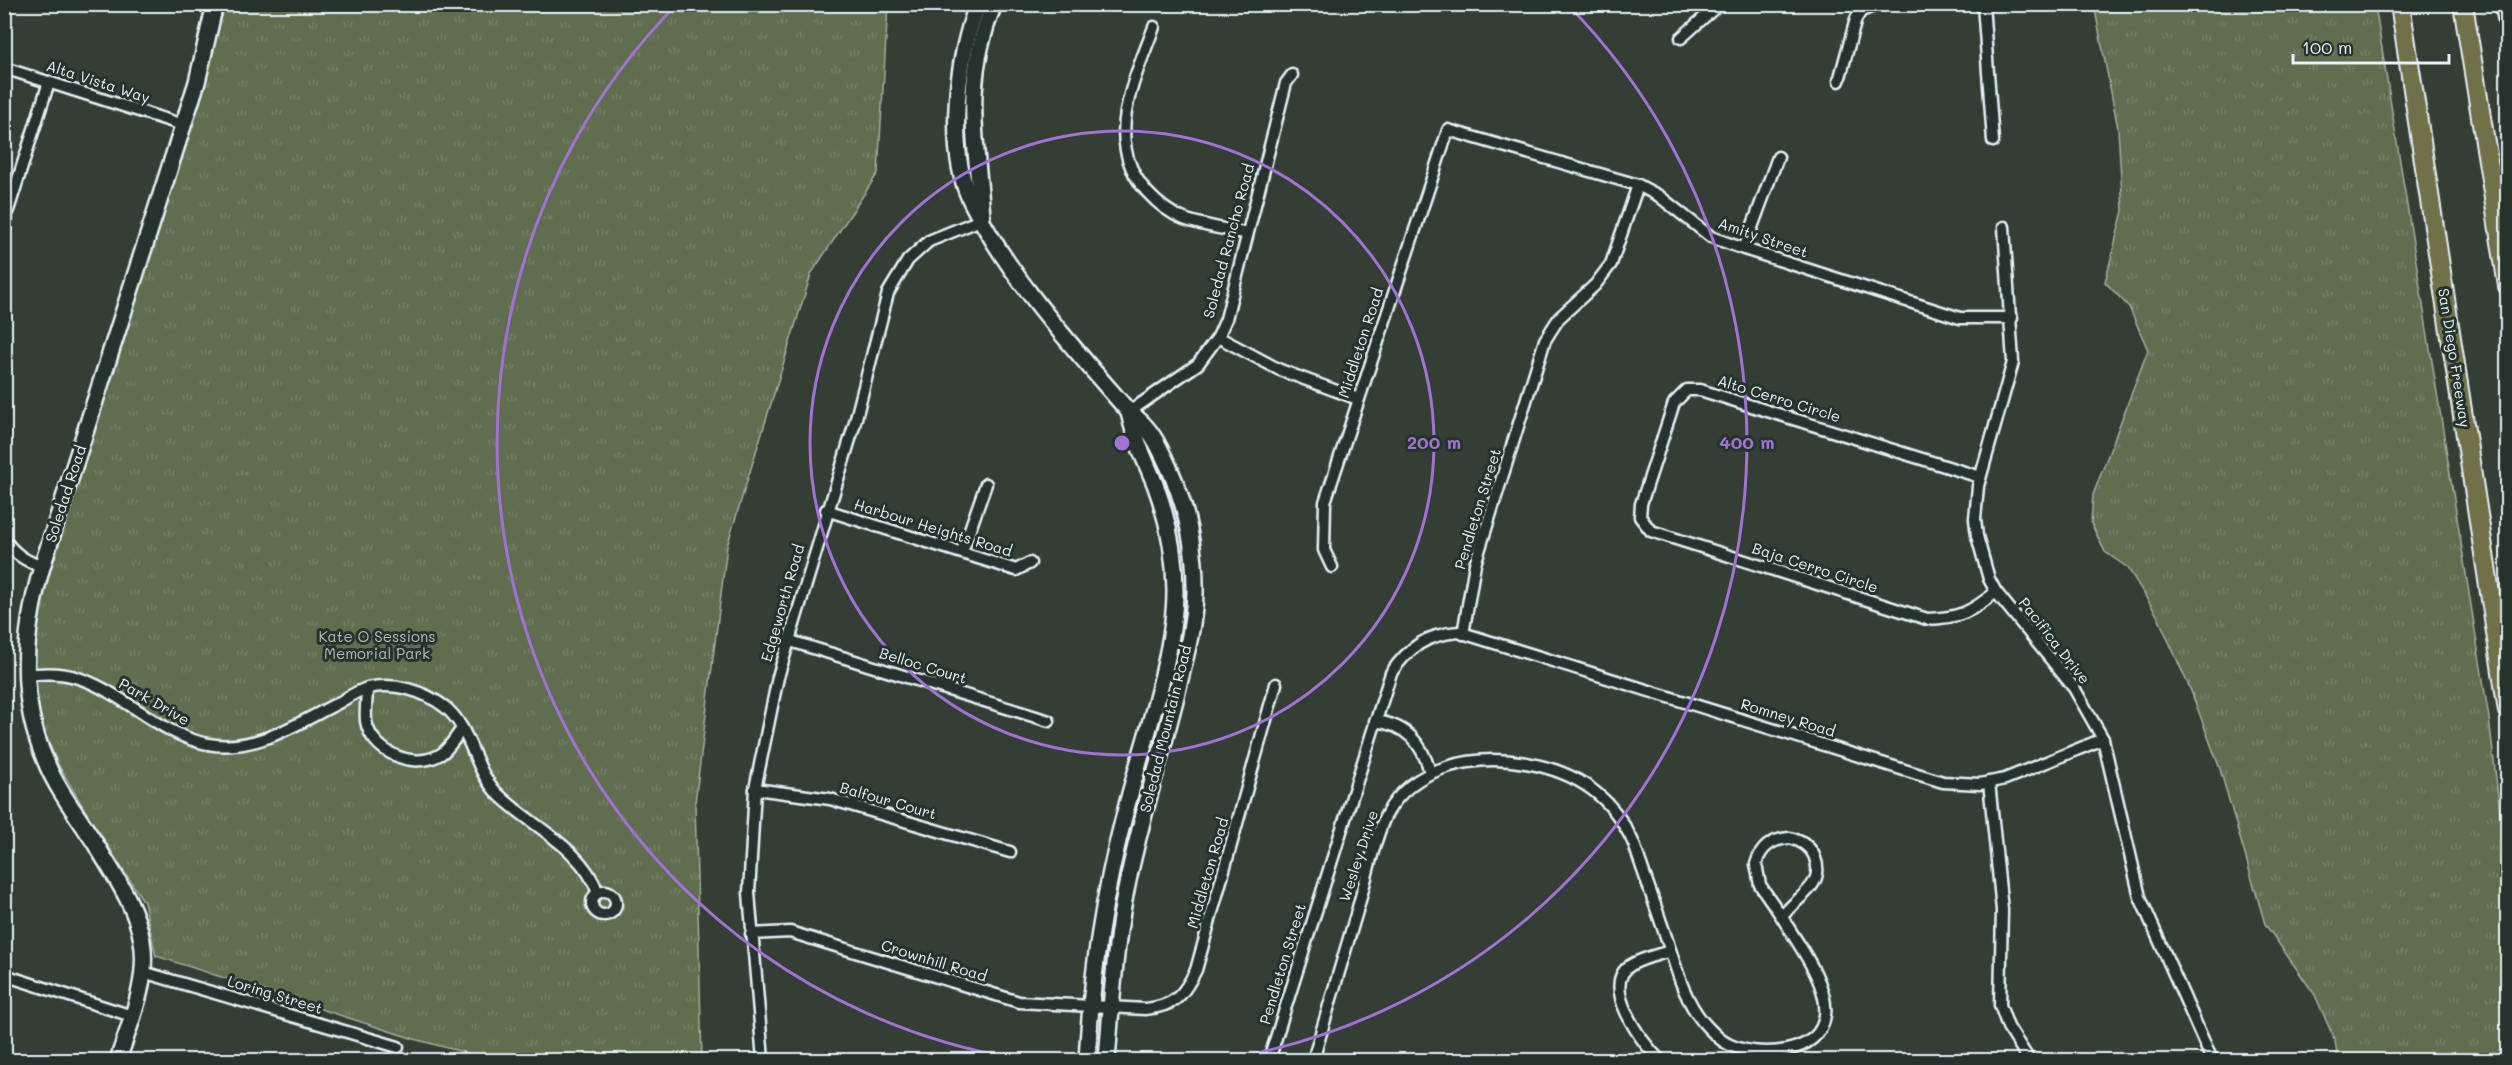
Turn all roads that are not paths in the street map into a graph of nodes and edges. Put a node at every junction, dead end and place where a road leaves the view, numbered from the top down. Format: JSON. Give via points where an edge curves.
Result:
{"nodes":[{"id":1,"x":215,"y":4,"type":"edge"},
{"id":2,"x":978,"y":4,"type":"edge"},
{"id":3,"x":994,"y":4,"type":"edge"},
{"id":4,"x":1719,"y":4,"type":"edge"},
{"id":5,"x":1879,"y":4,"type":"edge"},
{"id":6,"x":1983,"y":4,"type":"edge"},
{"id":7,"x":2400,"y":4,"type":"edge"},
{"id":8,"x":2463,"y":4,"type":"edge"},
{"id":9,"x":2503,"y":4,"type":"edge"},
{"id":10,"x":1154,"y":27,"type":"dead end"},
{"id":11,"x":2508,"y":27,"type":"edge"},
{"id":12,"x":1681,"y":38,"type":"dead end"},
{"id":13,"x":4,"y":68,"type":"edge"},
{"id":14,"x":1292,"y":75,"type":"dead end"},
{"id":15,"x":1839,"y":81,"type":"dead end"},
{"id":16,"x":49,"y":82,"type":"junction"},
{"id":17,"x":183,"y":125,"type":"junction"},
{"id":18,"x":1448,"y":130,"type":"joint"},
{"id":19,"x":1993,"y":141,"type":"dead end"},
{"id":20,"x":1778,"y":157,"type":"dead end"},
{"id":21,"x":1638,"y":185,"type":"junction"},
{"id":22,"x":983,"y":219,"type":"junction"},
{"id":23,"x":4,"y":223,"type":"edge"},
{"id":24,"x":2004,"y":227,"type":"dead end"},
{"id":25,"x":1247,"y":234,"type":"junction"},
{"id":26,"x":1744,"y":249,"type":"junction"},
{"id":27,"x":2508,"y":286,"type":"edge"},
{"id":28,"x":2012,"y":318,"type":"junction"},
{"id":29,"x":1218,"y":337,"type":"junction"},
{"id":30,"x":1358,"y":399,"type":"junction"},
{"id":31,"x":1129,"y":412,"type":"junction"},
{"id":32,"x":1980,"y":477,"type":"junction"},
{"id":33,"x":986,"y":484,"type":"dead end"},
{"id":34,"x":1641,"y":504,"type":"joint"},
{"id":35,"x":826,"y":510,"type":"junction"},
{"id":36,"x":4,"y":539,"type":"edge"},
{"id":37,"x":962,"y":552,"type":"junction"},
{"id":38,"x":1030,"y":563,"type":"dead end"},
{"id":39,"x":42,"y":567,"type":"junction"},
{"id":40,"x":1332,"y":567,"type":"dead end"},
{"id":41,"x":1996,"y":592,"type":"junction"},
{"id":42,"x":1463,"y":634,"type":"junction"},
{"id":43,"x":787,"y":640,"type":"junction"},
{"id":44,"x":25,"y":675,"type":"junction"},
{"id":45,"x":1276,"y":684,"type":"dead end"},
{"id":46,"x":367,"y":688,"type":"junction"},
{"id":47,"x":2508,"y":711,"type":"edge"},
{"id":48,"x":1049,"y":720,"type":"dead end"},
{"id":49,"x":1375,"y":721,"type":"junction"},
{"id":50,"x":462,"y":729,"type":"junction"},
{"id":51,"x":2103,"y":739,"type":"junction"},
{"id":52,"x":1430,"y":772,"type":"junction"},
{"id":53,"x":1989,"y":782,"type":"junction"},
{"id":54,"x":755,"y":789,"type":"junction"},
{"id":55,"x":1010,"y":852,"type":"dead end"},
{"id":56,"x":598,"y":893,"type":"dead end"},
{"id":57,"x":1782,"y":917,"type":"junction"},
{"id":58,"x":751,"y":934,"type":"junction"},
{"id":59,"x":1670,"y":951,"type":"junction"},
{"id":60,"x":143,"y":972,"type":"junction"},
{"id":61,"x":4,"y":975,"type":"edge"},
{"id":62,"x":1090,"y":1008,"type":"junction"},
{"id":63,"x":1111,"y":1009,"type":"junction"},
{"id":64,"x":132,"y":1016,"type":"junction"},
{"id":65,"x":398,"y":1047,"type":"dead end"},
{"id":66,"x":763,"y":1057,"type":"edge"},
{"id":67,"x":118,"y":1060,"type":"edge"},
{"id":68,"x":1087,"y":1060,"type":"edge"},
{"id":69,"x":1107,"y":1060,"type":"edge"},
{"id":70,"x":1269,"y":1060,"type":"edge"},
{"id":71,"x":1313,"y":1060,"type":"edge"},
{"id":72,"x":1660,"y":1060,"type":"edge"},
{"id":73,"x":2029,"y":1060,"type":"edge"},
{"id":74,"x":2212,"y":1060,"type":"edge"}],
"edges":[{"from":1,"to":17,"type":"main road","name":"Soledad Road"},
{"from":2,"to":22,"type":"main road","name":"Soledad Mountain Road","via":[[963,53],[956,103],[963,175],[970,200]]},
{"from":3,"to":22,"type":"main road","via":[[980,43],[972,84]]},
{"from":4,"to":12,"type":"street"},
{"from":5,"to":15,"type":"street","via":[[1861,11],[1856,19]]},
{"from":6,"to":19,"type":"street"},
{"from":7,"to":47,"type":"highway","name":"San Diego Freeway"},
{"from":8,"to":27,"type":"highway"},
{"from":9,"to":11,"type":"main road"},
{"from":10,"to":25,"type":"street","via":[[1127,101],[1123,122],[1126,158],[1140,184],[1158,204],[1184,219]]},
{"from":13,"to":16,"type":"street","name":"Alta Vista Way"},
{"from":14,"to":25,"type":"street","name":"Soledad Rancho Road","via":[[1286,83]]},
{"from":16,"to":17,"type":"street","name":"Alta Vista Way"},
{"from":16,"to":23,"type":"street"},
{"from":17,"to":39,"type":"main road","name":"Soledad Road"},
{"from":18,"to":21,"type":"street","name":"Amity Street"},
{"from":18,"to":30,"type":"street","name":"Middleton Road"},
{"from":20,"to":26,"type":"street"},
{"from":21,"to":26,"type":"street","name":"Amity Street","via":[[1659,196],[1711,237]]},
{"from":21,"to":42,"type":"street","name":"Pendleton Street","via":[[1611,264],[1595,285],[1559,318],[1545,340],[1475,564]]},
{"from":22,"to":31,"type":"main road","name":"Soledad Mountain Road","via":[[1016,275]]},
{"from":22,"to":35,"type":"street","name":"Edgeworth Road","via":[[929,241],[908,260],[888,293],[854,426]]},
{"from":24,"to":28,"type":"street","name":"Pacifica Drive"},
{"from":25,"to":29,"type":"street","name":"Soledad Rancho Road"},
{"from":26,"to":28,"type":"street","name":"Amity Street","via":[[1960,318]]},
{"from":28,"to":32,"type":"street","name":"Pacifica Drive","via":[[2013,362]]},
{"from":29,"to":30,"type":"street","via":[[1280,370]]},
{"from":29,"to":31,"type":"street","name":"Soledad Rancho Road","via":[[1198,364]]},
{"from":30,"to":40,"type":"street","name":"Middleton Road","via":[[1325,502],[1324,550]]},
{"from":31,"to":62,"type":"main road","name":"Soledad Mountain Road","via":[[1165,513],[1175,592],[1167,651],[1110,872]]},
{"from":31,"to":63,"type":"main road","name":"Soledad Mountain Road","via":[[1144,422],[1173,478],[1191,539],[1195,593],[1186,655],[1129,876],[1113,963]]},
{"from":32,"to":34,"type":"street","name":"Alto Cerro Circle","via":[[1700,390],[1688,390],[1674,403]]},
{"from":32,"to":41,"type":"street","name":"Pacifica Drive","via":[[1977,536]]},
{"from":33,"to":37,"type":"street"},
{"from":34,"to":41,"type":"street","name":"Baja Cerro Circle","via":[[1640,517],[1651,531],[1927,619],[1953,618]]},
{"from":35,"to":37,"type":"street","name":"Harbour Heights Road"},
{"from":35,"to":43,"type":"street","name":"Edgeworth Road"},
{"from":36,"to":39,"type":"street","via":[[18,555]]},
{"from":37,"to":38,"type":"street","name":"Harbour Heights Road","via":[[1016,570]]},
{"from":39,"to":44,"type":"main road","name":"Soledad Road","via":[[25,642]]},
{"from":41,"to":51,"type":"street","name":"Pacifica Drive","via":[[2074,688]]},
{"from":42,"to":49,"type":"street","name":"Pendleton Street","via":[[1444,633],[1419,642],[1404,653],[1391,673]]},
{"from":42,"to":53,"type":"street","name":"Romney Road","via":[[1943,782]]},
{"from":43,"to":48,"type":"street","name":"Belloc Court"},
{"from":43,"to":54,"type":"street","name":"Edgeworth Road"},
{"from":44,"to":46,"type":"street","name":"Park Drive","via":[[62,674],[85,680],[189,739],[220,745],[258,741]]},
{"from":44,"to":60,"type":"main road","name":"Soledad Road","via":[[33,728],[46,764],[133,906],[143,943]]},
{"from":45,"to":63,"type":"street","name":"Middleton Road","via":[[1196,970],[1178,999],[1161,1008]]},
{"from":46,"to":50,"type":"street","name":"Park Drive","via":[[399,687],[426,694],[446,708]]},
{"from":46,"to":50,"type":"street","via":[[366,720],[370,731],[382,746],[404,759],[442,754]]},
{"from":49,"to":52,"type":"street","via":[[1413,737],[1425,752]]},
{"from":49,"to":70,"type":"street","name":"Pendleton Street"},
{"from":50,"to":56,"type":"street","name":"Park Drive","via":[[488,783],[565,848],[593,880]]},
{"from":51,"to":53,"type":"street","name":"Romney Road"},
{"from":51,"to":74,"type":"street","name":"Pacifica Drive","via":[[2140,897]]},
{"from":52,"to":59,"type":"street","name":"Wesley Drive","via":[[1464,762],[1540,765],[1578,780],[1606,800],[1624,821],[1634,844]]},
{"from":52,"to":71,"type":"street","name":"Wesley Drive","via":[[1385,817]]},
{"from":53,"to":73,"type":"street","via":[[2002,910],[2000,1005],[2008,1027]]},
{"from":54,"to":55,"type":"street","name":"Balfour Court","via":[[830,799]]},
{"from":54,"to":58,"type":"street","name":"Edgeworth Road","via":[[749,893]]},
{"from":57,"to":57,"type":"street","via":[[1808,892],[1817,875],[1817,864],[1808,847],[1790,838],[1766,845],[1756,864],[1760,885]]},
{"from":57,"to":59,"type":"street","name":"Wesley Drive","via":[[1823,990],[1826,1014],[1822,1028],[1803,1046],[1781,1051],[1741,1048],[1719,1039],[1686,999]]},
{"from":58,"to":62,"type":"street","name":"Crownhill Road","via":[[790,932],[1019,1002]]},
{"from":58,"to":66,"type":"street","name":"Edgeworth Road"},
{"from":59,"to":72,"type":"street","via":[[1629,965],[1620,979],[1622,1003],[1638,1037]]},
{"from":60,"to":64,"type":"main road","name":"Soledad Road"},
{"from":60,"to":65,"type":"street","name":"Loring Street"},
{"from":61,"to":64,"type":"street"},
{"from":62,"to":63,"type":"street","name":"Crownhill Road"},
{"from":62,"to":68,"type":"main road","name":"Soledad Mountain Road"},
{"from":63,"to":69,"type":"main road","name":"Soledad Mountain Road"},
{"from":64,"to":67,"type":"main road","name":"Soledad Road"}]}
